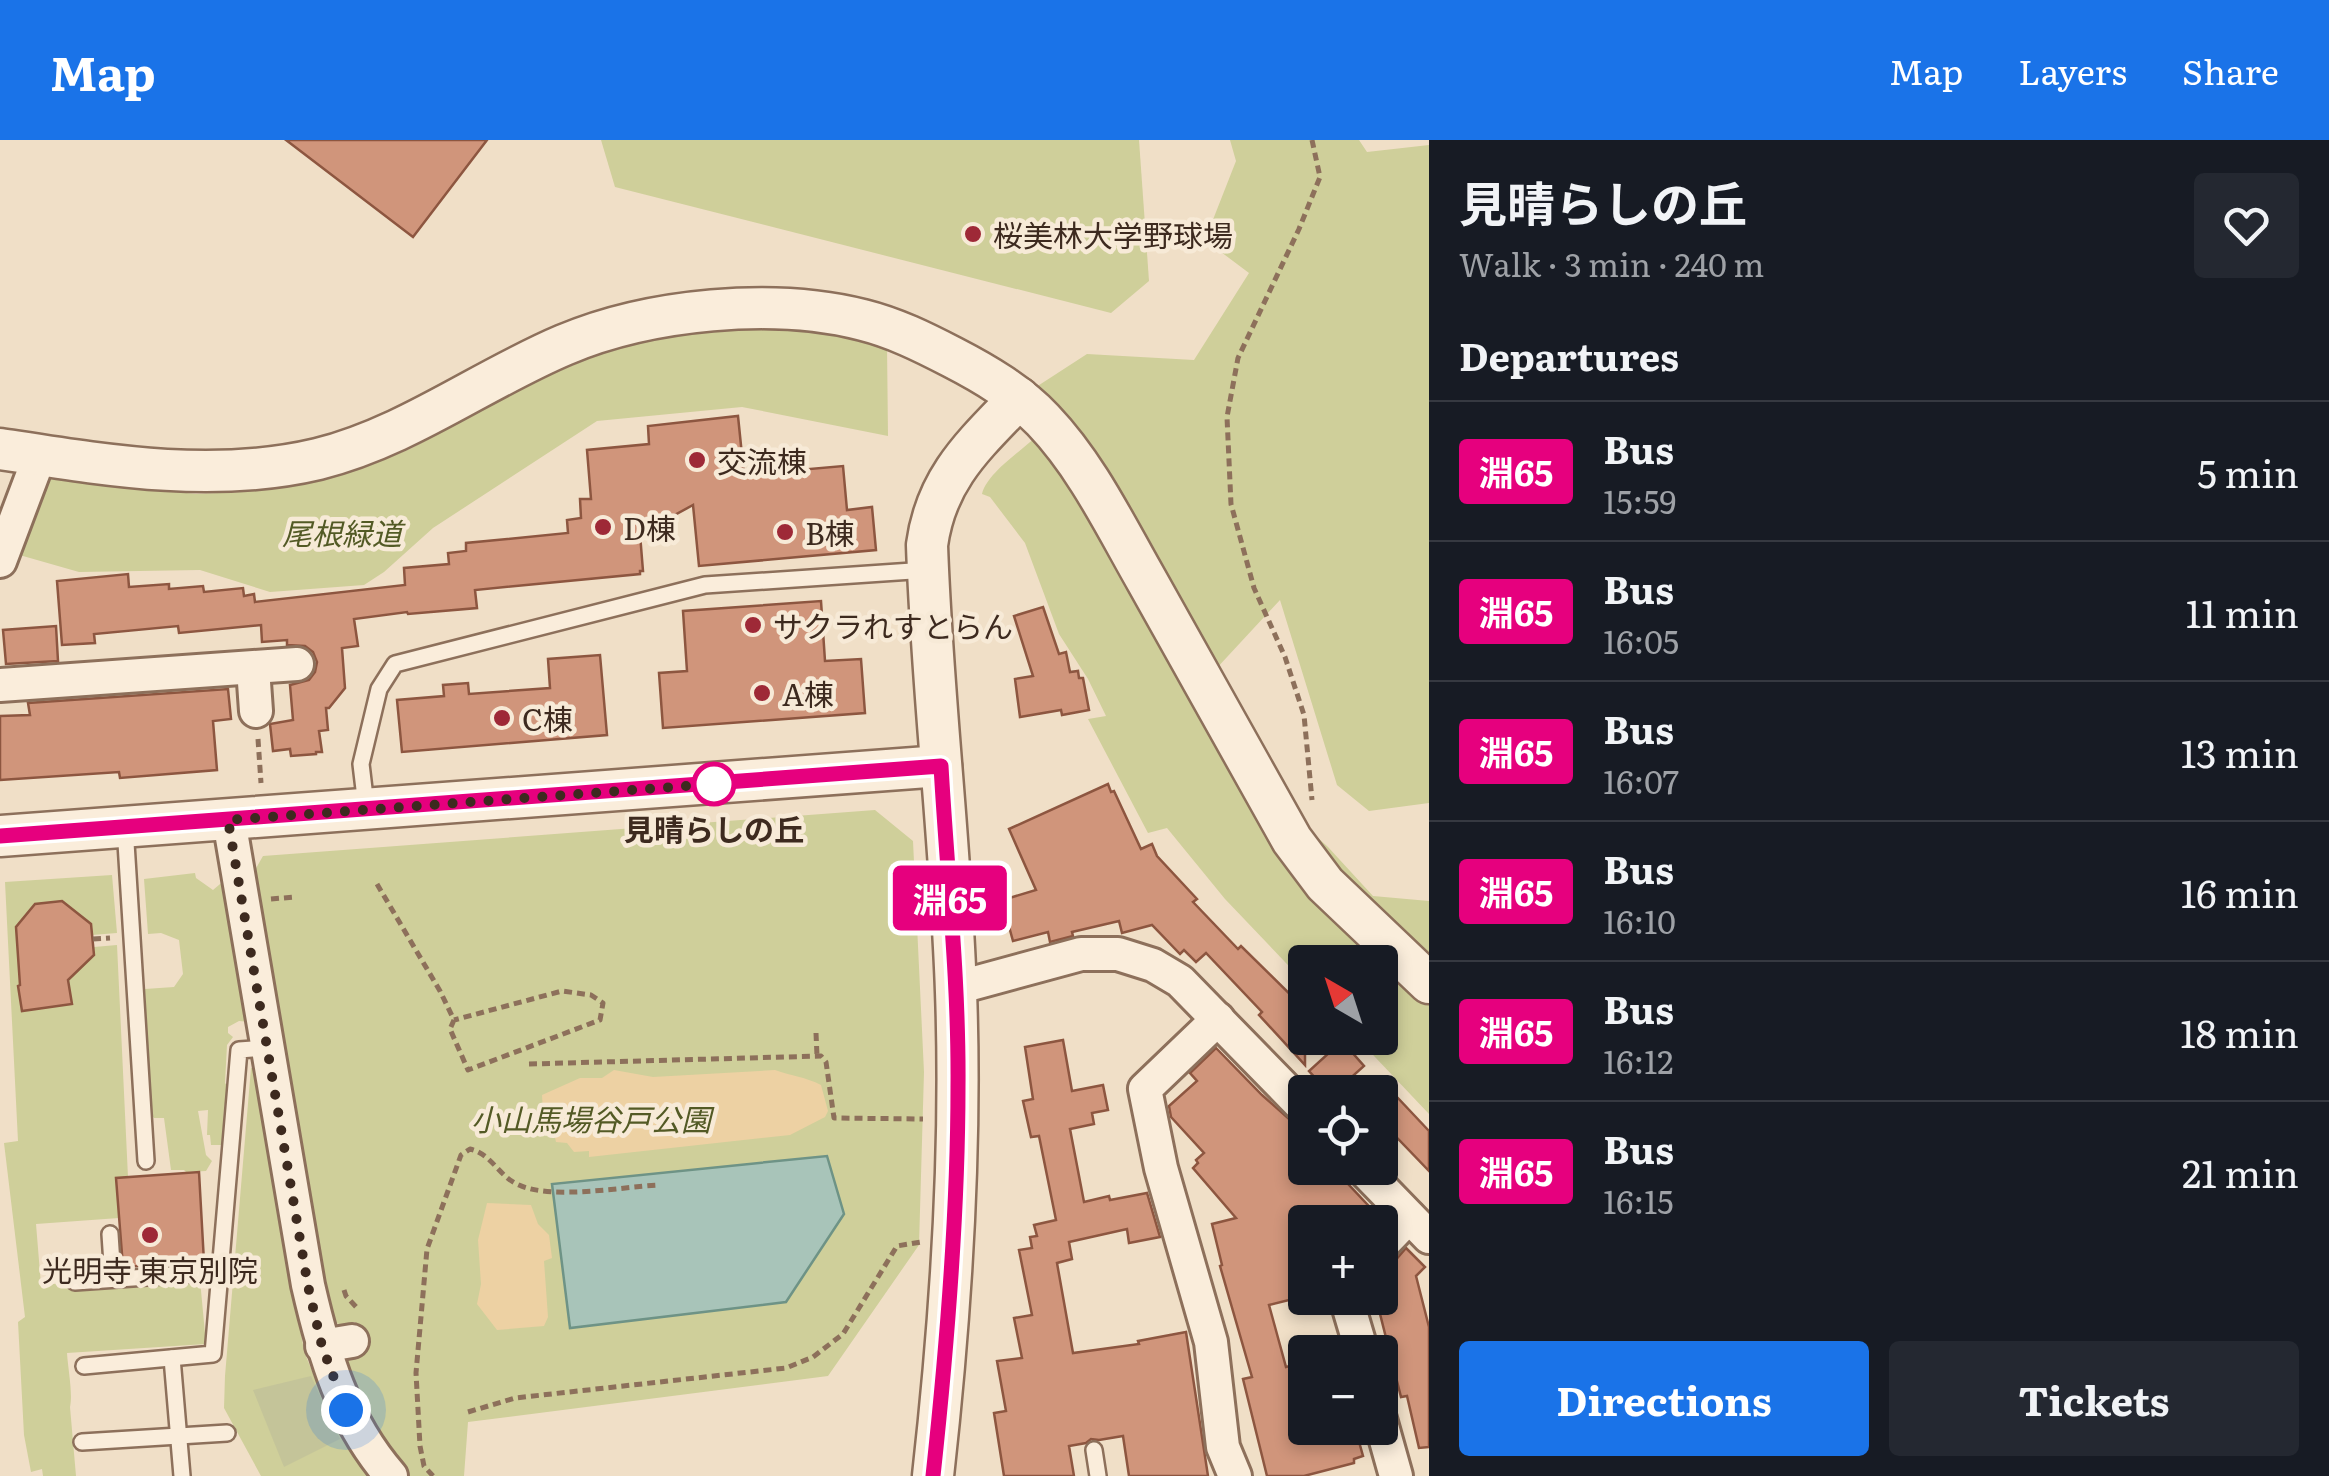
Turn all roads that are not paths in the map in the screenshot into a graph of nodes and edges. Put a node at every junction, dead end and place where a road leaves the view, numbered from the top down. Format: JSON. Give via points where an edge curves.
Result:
{"nodes":[{"id":1,"x":1018,"y":398,"type":"junction"},
{"id":2,"x":0,"y":448,"type":"edge"},
{"id":3,"x":40,"y":455,"type":"junction"},
{"id":4,"x":0,"y":560,"type":"edge"},
{"id":5,"x":928,"y":570,"type":"junction"},
{"id":6,"x":297,"y":664,"type":"dead end"},
{"id":7,"x":253,"y":668,"type":"junction"},
{"id":8,"x":0,"y":685,"type":"edge"},
{"id":9,"x":256,"y":711,"type":"road end"},
{"id":10,"x":941,"y":766,"type":"junction"},
{"id":11,"x":366,"y":810,"type":"junction"},
{"id":12,"x":228,"y":820,"type":"junction"},
{"id":13,"x":125,"y":827,"type":"junction"},
{"id":14,"x":0,"y":836,"type":"edge"},
{"id":15,"x":1429,"y":983,"type":"edge"},
{"id":16,"x":956,"y":988,"type":"junction"},
{"id":17,"x":1218,"y":1018,"type":"junction"},
{"id":18,"x":268,"y":1048,"type":"junction"},
{"id":19,"x":1288,"y":1091,"type":"edge"},
{"id":20,"x":146,"y":1161,"type":"dead end"},
{"id":21,"x":1379,"y":1185,"type":"edge"},
{"id":22,"x":1419,"y":1226,"type":"edge"},
{"id":23,"x":110,"y":1234,"type":"dead end"},
{"id":24,"x":218,"y":1272,"type":"junction"},
{"id":25,"x":113,"y":1279,"type":"junction"},
{"id":26,"x":76,"y":1282,"type":"dead end"},
{"id":27,"x":172,"y":1358,"type":"junction"},
{"id":28,"x":84,"y":1366,"type":"dead end"},
{"id":29,"x":227,"y":1433,"type":"dead end"},
{"id":30,"x":178,"y":1436,"type":"junction"},
{"id":31,"x":82,"y":1442,"type":"dead end"},
{"id":32,"x":1387,"y":1445,"type":"edge"},
{"id":33,"x":1094,"y":1450,"type":"dead end"},
{"id":34,"x":182,"y":1476,"type":"edge"},
{"id":35,"x":391,"y":1476,"type":"edge"},
{"id":36,"x":934,"y":1476,"type":"edge"},
{"id":37,"x":1098,"y":1476,"type":"edge"},
{"id":38,"x":1235,"y":1476,"type":"edge"},
{"id":39,"x":1396,"y":1476,"type":"edge"}],
"edges":[{"from":1,"to":3,"type":"street","via":[[981,371],[861,319],[804,310],[702,312],[592,334],[400,429],[320,458],[194,471]]},
{"from":1,"to":5,"type":"street","via":[[947,480],[931,518]]},
{"from":1,"to":15,"type":"street","via":[[1086,477],[1292,840],[1325,884]]},
{"from":2,"to":3,"type":"street"},
{"from":3,"to":4,"type":"street"},
{"from":5,"to":10,"type":"street"},
{"from":5,"to":11,"type":"lane","via":[[705,585],[394,664],[379,689],[361,764]]},
{"from":6,"to":7,"type":"street"},
{"from":7,"to":8,"type":"street"},
{"from":7,"to":9,"type":"street"},
{"from":10,"to":11,"type":"street"},
{"from":10,"to":16,"type":"street"},
{"from":11,"to":12,"type":"street"},
{"from":12,"to":13,"type":"street"},
{"from":12,"to":18,"type":"street"},
{"from":13,"to":14,"type":"street"},
{"from":13,"to":20,"type":"lane","via":[[142,962]]},
{"from":16,"to":17,"type":"street","via":[[1081,954],[1118,954],[1180,981]]},
{"from":16,"to":36,"type":"street","via":[[954,1220]]},
{"from":17,"to":19,"type":"street"},
{"from":17,"to":38,"type":"street","via":[[1144,1090],[1211,1342],[1223,1447]]},
{"from":18,"to":24,"type":"lane","via":[[238,1050]]},
{"from":18,"to":35,"type":"street","via":[[308,1286],[337,1343],[346,1410]]},
{"from":21,"to":22,"type":"street"},
{"from":23,"to":25,"type":"lane"},
{"from":24,"to":25,"type":"lane"},
{"from":24,"to":27,"type":"lane","via":[[213,1354]]},
{"from":25,"to":26,"type":"lane"},
{"from":27,"to":28,"type":"lane"},
{"from":27,"to":30,"type":"lane"},
{"from":29,"to":30,"type":"lane"},
{"from":30,"to":31,"type":"lane"},
{"from":30,"to":34,"type":"lane"},
{"from":32,"to":39,"type":"street"},
{"from":33,"to":37,"type":"lane"}]}
